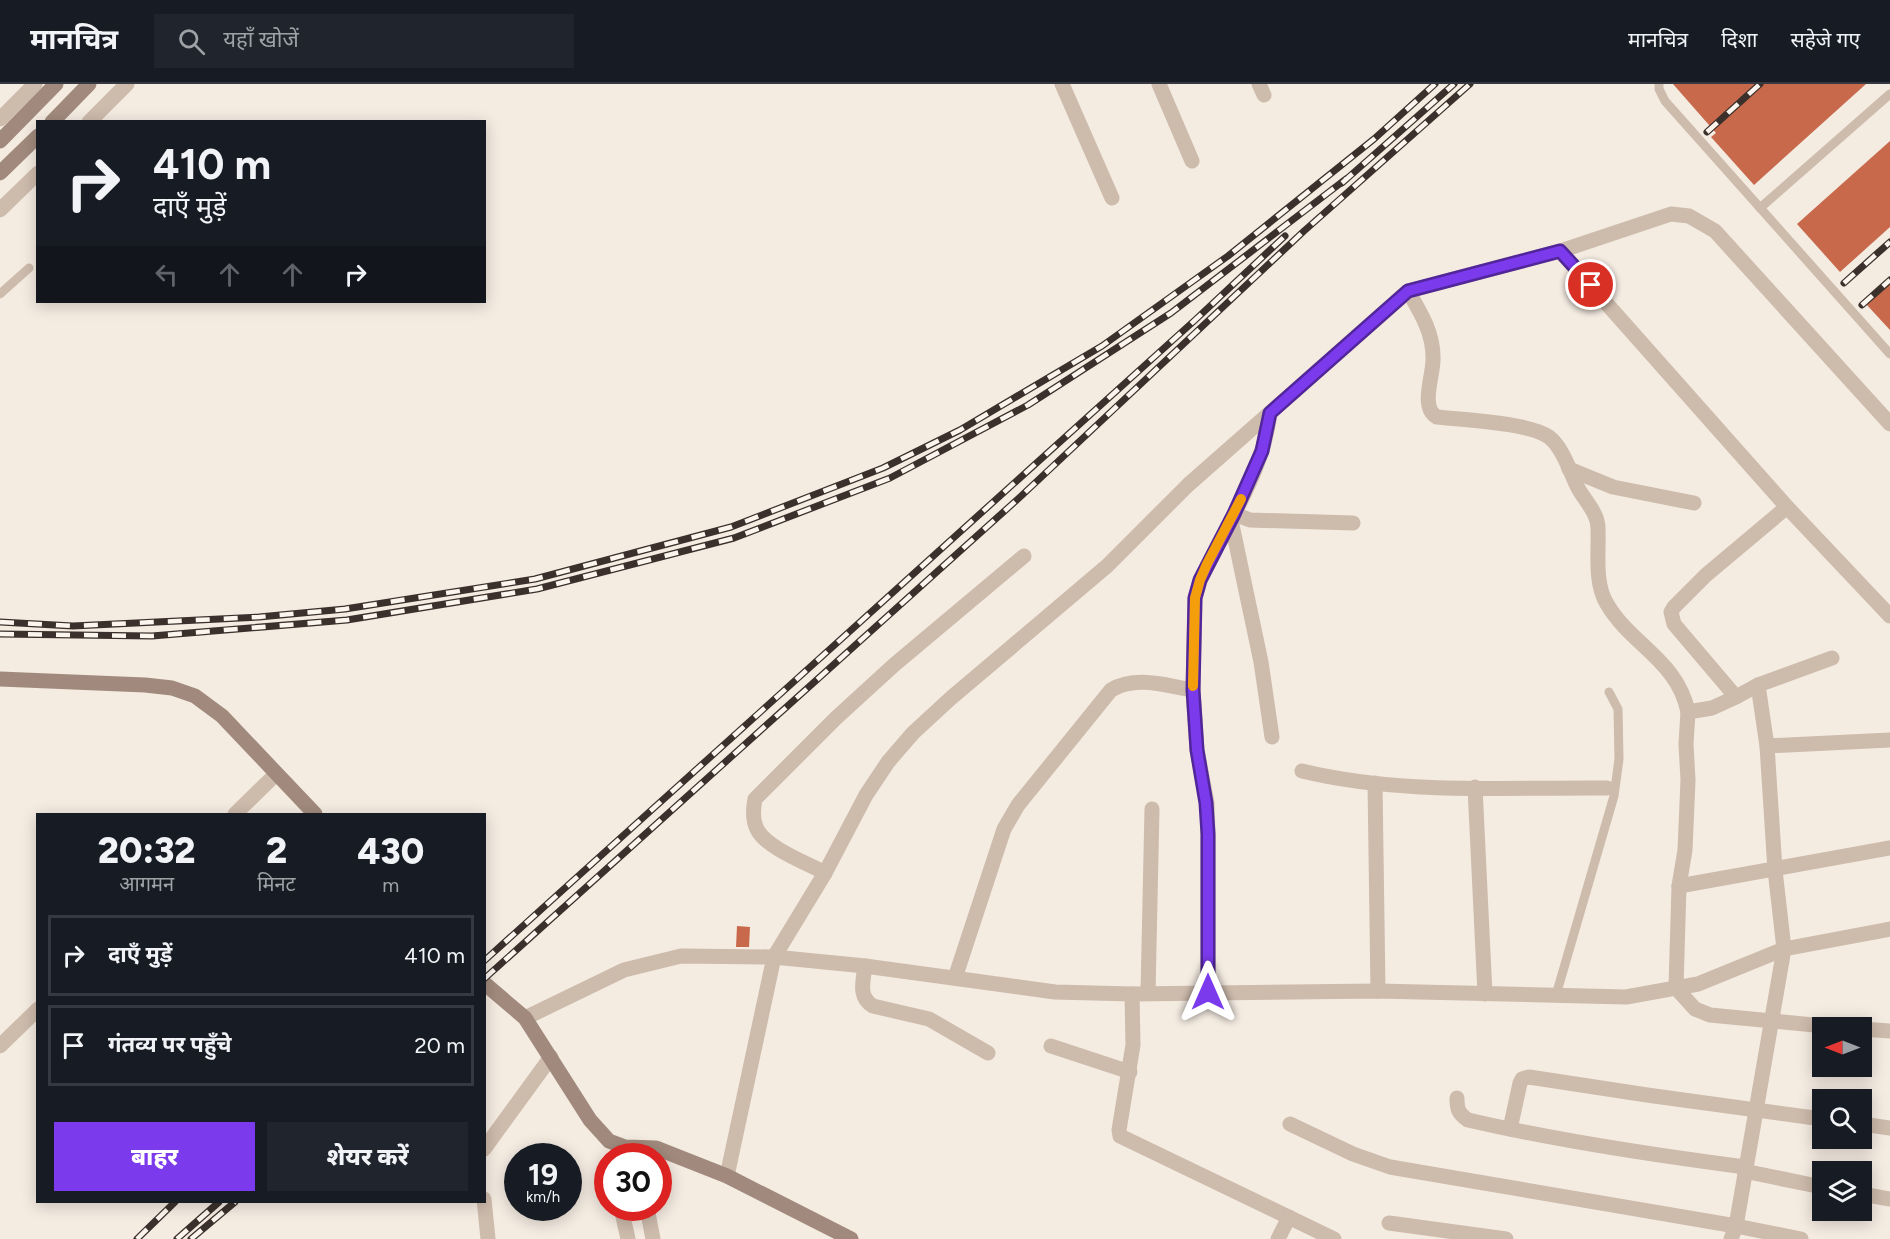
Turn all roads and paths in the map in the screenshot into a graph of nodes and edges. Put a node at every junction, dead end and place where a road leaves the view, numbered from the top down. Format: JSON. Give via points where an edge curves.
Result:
{"nodes":[{"id":1,"x":35,"y":84,"type":"edge"},
{"id":2,"x":56,"y":84,"type":"edge"},
{"id":3,"x":89,"y":84,"type":"edge"},
{"id":4,"x":127,"y":84,"type":"edge"},
{"id":5,"x":1062,"y":84,"type":"edge"},
{"id":6,"x":1160,"y":84,"type":"edge"},
{"id":7,"x":1659,"y":84,"type":"edge"},
{"id":8,"x":1890,"y":94,"type":"edge"},
{"id":9,"x":0,"y":119,"type":"edge"},
{"id":10,"x":54,"y":120,"type":"edge"},
{"id":11,"x":91,"y":120,"type":"edge"},
{"id":12,"x":36,"y":138,"type":"edge"},
{"id":13,"x":0,"y":141,"type":"edge"},
{"id":14,"x":1192,"y":161,"type":"dead end"},
{"id":15,"x":0,"y":173,"type":"edge"},
{"id":16,"x":36,"y":175,"type":"edge"},
{"id":17,"x":1112,"y":198,"type":"dead end"},
{"id":18,"x":1760,"y":208,"type":"junction"},
{"id":19,"x":0,"y":210,"type":"edge"},
{"id":20,"x":1560,"y":251,"type":"junction"},
{"id":21,"x":29,"y":268,"type":"dead end"},
{"id":22,"x":1408,"y":291,"type":"junction"},
{"id":23,"x":0,"y":294,"type":"edge"},
{"id":24,"x":1890,"y":354,"type":"edge"},
{"id":25,"x":1270,"y":413,"type":"junction"},
{"id":26,"x":1889,"y":420,"type":"edge"},
{"id":27,"x":1569,"y":469,"type":"junction"},
{"id":28,"x":1694,"y":503,"type":"dead end"},
{"id":29,"x":1787,"y":507,"type":"junction"},
{"id":30,"x":1232,"y":517,"type":"junction"},
{"id":31,"x":1353,"y":523,"type":"dead end"},
{"id":32,"x":1024,"y":556,"type":"dead end"},
{"id":33,"x":1890,"y":616,"type":"edge"},
{"id":34,"x":1832,"y":658,"type":"dead end"},
{"id":35,"x":0,"y":679,"type":"edge"},
{"id":36,"x":1758,"y":685,"type":"junction"},
{"id":37,"x":1193,"y":690,"type":"junction"},
{"id":38,"x":1609,"y":692,"type":"dead end"},
{"id":39,"x":1736,"y":698,"type":"junction"},
{"id":40,"x":1688,"y":712,"type":"junction"},
{"id":41,"x":1272,"y":737,"type":"dead end"},
{"id":42,"x":1890,"y":740,"type":"edge"},
{"id":43,"x":1767,"y":746,"type":"junction"},
{"id":44,"x":1302,"y":771,"type":"dead end"},
{"id":45,"x":275,"y":775,"type":"junction"},
{"id":46,"x":1375,"y":783,"type":"junction"},
{"id":47,"x":1475,"y":787,"type":"junction"},
{"id":48,"x":1607,"y":788,"type":"dead end"},
{"id":49,"x":1152,"y":809,"type":"dead end"},
{"id":50,"x":236,"y":813,"type":"edge"},
{"id":51,"x":314,"y":813,"type":"edge"},
{"id":52,"x":1890,"y":848,"type":"edge"},
{"id":53,"x":1776,"y":870,"type":"junction"},
{"id":54,"x":825,"y":873,"type":"junction"},
{"id":55,"x":1679,"y":886,"type":"junction"},
{"id":56,"x":1890,"y":928,"type":"edge"},
{"id":57,"x":1784,"y":949,"type":"junction"},
{"id":58,"x":774,"y":957,"type":"junction"},
{"id":59,"x":865,"y":966,"type":"junction"},
{"id":60,"x":955,"y":978,"type":"junction"},
{"id":61,"x":486,"y":985,"type":"edge"},
{"id":62,"x":1676,"y":988,"type":"junction"},
{"id":63,"x":1378,"y":991,"type":"junction"},
{"id":64,"x":1208,"y":992,"type":"junction"},
{"id":65,"x":1132,"y":993,"type":"junction"},
{"id":66,"x":1148,"y":993,"type":"junction"},
{"id":67,"x":1485,"y":994,"type":"junction"},
{"id":68,"x":1556,"y":995,"type":"junction"},
{"id":69,"x":36,"y":1011,"type":"edge"},
{"id":70,"x":525,"y":1018,"type":"junction"},
{"id":71,"x":1770,"y":1021,"type":"junction"},
{"id":72,"x":1812,"y":1025,"type":"edge"},
{"id":73,"x":1872,"y":1030,"type":"edge"},
{"id":74,"x":1890,"y":1031,"type":"edge"},
{"id":75,"x":0,"y":1046,"type":"edge"},
{"id":76,"x":1051,"y":1046,"type":"dead end"},
{"id":77,"x":988,"y":1053,"type":"dead end"},
{"id":78,"x":551,"y":1057,"type":"junction"},
{"id":79,"x":1130,"y":1072,"type":"junction"},
{"id":80,"x":1457,"y":1098,"type":"dead end"},
{"id":81,"x":1755,"y":1110,"type":"junction"},
{"id":82,"x":1812,"y":1118,"type":"edge"},
{"id":83,"x":1290,"y":1124,"type":"dead end"},
{"id":84,"x":1872,"y":1125,"type":"edge"},
{"id":85,"x":1890,"y":1128,"type":"edge"},
{"id":86,"x":1510,"y":1129,"type":"junction"},
{"id":87,"x":612,"y":1143,"type":"edge"},
{"id":88,"x":486,"y":1146,"type":"edge"},
{"id":89,"x":672,"y":1154,"type":"edge"},
{"id":90,"x":1744,"y":1169,"type":"junction"},
{"id":91,"x":727,"y":1176,"type":"junction"},
{"id":92,"x":1812,"y":1186,"type":"edge"},
{"id":93,"x":1872,"y":1196,"type":"edge"},
{"id":94,"x":1890,"y":1199,"type":"edge"},
{"id":95,"x":484,"y":1203,"type":"edge"},
{"id":96,"x":1289,"y":1217,"type":"junction"},
{"id":97,"x":624,"y":1221,"type":"edge"},
{"id":98,"x":650,"y":1221,"type":"edge"},
{"id":99,"x":1389,"y":1223,"type":"dead end"},
{"id":100,"x":1733,"y":1232,"type":"edge"},
{"id":101,"x":488,"y":1239,"type":"edge"},
{"id":102,"x":627,"y":1239,"type":"edge"},
{"id":103,"x":653,"y":1239,"type":"edge"},
{"id":104,"x":851,"y":1239,"type":"edge"},
{"id":105,"x":1278,"y":1239,"type":"edge"},
{"id":106,"x":1334,"y":1239,"type":"edge"},
{"id":107,"x":1506,"y":1239,"type":"edge"},
{"id":108,"x":1801,"y":1239,"type":"edge"}],
"edges":[{"from":1,"to":9,"type":"street"},
{"from":2,"to":13,"type":"street"},
{"from":3,"to":10,"type":"street"},
{"from":4,"to":11,"type":"street"},
{"from":5,"to":17,"type":"street"},
{"from":6,"to":14,"type":"street"},
{"from":7,"to":18,"type":"lane","via":[[1665,101]]},
{"from":8,"to":18,"type":"lane"},
{"from":12,"to":15,"type":"street"},
{"from":16,"to":19,"type":"street"},
{"from":18,"to":24,"type":"lane"},
{"from":20,"to":22,"type":"street"},
{"from":20,"to":26,"type":"street","via":[[1671,214],[1701,222],[1715,231]]},
{"from":20,"to":29,"type":"street"},
{"from":21,"to":23,"type":"lane"},
{"from":22,"to":25,"type":"street"},
{"from":22,"to":27,"type":"street","via":[[1426,322],[1432,345],[1429,400],[1433,415],[1539,432],[1550,437]]},
{"from":25,"to":30,"type":"street","via":[[1262,451]]},
{"from":25,"to":54,"type":"street","via":[[1188,485],[1107,566],[913,733],[866,795]]},
{"from":27,"to":28,"type":"street","via":[[1613,487]]},
{"from":27,"to":40,"type":"street","via":[[1598,525],[1598,565],[1605,602],[1670,671],[1681,688]]},
{"from":29,"to":33,"type":"street"},
{"from":29,"to":39,"type":"street","via":[[1706,575],[1671,612],[1674,624]]},
{"from":30,"to":31,"type":"street"},
{"from":30,"to":37,"type":"street","via":[[1195,598]]},
{"from":30,"to":41,"type":"street"},
{"from":32,"to":54,"type":"street","via":[[836,718],[755,799],[753,810],[758,831],[772,844]]},
{"from":34,"to":36,"type":"street"},
{"from":35,"to":45,"type":"street","via":[[145,685],[195,696],[222,716]]},
{"from":36,"to":39,"type":"street"},
{"from":36,"to":43,"type":"street"},
{"from":37,"to":60,"type":"street","via":[[1131,683],[1111,690],[1018,805],[1004,829]]},
{"from":37,"to":64,"type":"street","via":[[1208,834]]},
{"from":38,"to":68,"type":"lane","via":[[1618,709],[1619,759],[1614,796]]},
{"from":39,"to":40,"type":"street"},
{"from":40,"to":55,"type":"street","via":[[1685,850]]},
{"from":42,"to":43,"type":"street"},
{"from":43,"to":53,"type":"street"},
{"from":44,"to":46,"type":"street"},
{"from":45,"to":50,"type":"street"},
{"from":45,"to":51,"type":"street"},
{"from":46,"to":47,"type":"street"},
{"from":46,"to":63,"type":"street"},
{"from":47,"to":48,"type":"street"},
{"from":47,"to":67,"type":"street"},
{"from":49,"to":66,"type":"street"},
{"from":52,"to":53,"type":"street"},
{"from":53,"to":55,"type":"street"},
{"from":53,"to":57,"type":"street"},
{"from":54,"to":58,"type":"street"},
{"from":55,"to":62,"type":"street"},
{"from":56,"to":57,"type":"street"},
{"from":57,"to":62,"type":"street","via":[[1698,984]]},
{"from":57,"to":71,"type":"street"},
{"from":58,"to":59,"type":"street"},
{"from":58,"to":70,"type":"street","via":[[681,956],[658,961],[624,970]]},
{"from":58,"to":91,"type":"street"},
{"from":59,"to":60,"type":"street"},
{"from":59,"to":77,"type":"street","via":[[862,991],[867,1002],[929,1019]]},
{"from":60,"to":65,"type":"street","via":[[1055,992]]},
{"from":61,"to":70,"type":"street"},
{"from":62,"to":68,"type":"street","via":[[1626,997]]},
{"from":62,"to":71,"type":"street","via":[[1695,1010]]},
{"from":63,"to":64,"type":"street"},
{"from":63,"to":67,"type":"street"},
{"from":64,"to":66,"type":"street"},
{"from":65,"to":66,"type":"street"},
{"from":65,"to":79,"type":"street"},
{"from":67,"to":68,"type":"street"},
{"from":69,"to":75,"type":"street"},
{"from":70,"to":78,"type":"street"},
{"from":71,"to":72,"type":"street"},
{"from":71,"to":81,"type":"street"},
{"from":73,"to":74,"type":"street"},
{"from":76,"to":79,"type":"street"},
{"from":78,"to":87,"type":"street","via":[[590,1120]]},
{"from":78,"to":88,"type":"street"},
{"from":79,"to":96,"type":"street","via":[[1120,1136]]},
{"from":80,"to":86,"type":"street","via":[[1460,1114],[1468,1119]]},
{"from":81,"to":82,"type":"street"},
{"from":81,"to":86,"type":"street","via":[[1529,1077],[1520,1083]]},
{"from":81,"to":90,"type":"street"},
{"from":83,"to":100,"type":"street","via":[[1390,1167]]},
{"from":84,"to":85,"type":"street"},
{"from":86,"to":90,"type":"street"},
{"from":89,"to":91,"type":"street"},
{"from":90,"to":92,"type":"street"},
{"from":90,"to":100,"type":"street"},
{"from":91,"to":104,"type":"street"},
{"from":93,"to":94,"type":"street"},
{"from":95,"to":101,"type":"street"},
{"from":96,"to":105,"type":"street"},
{"from":96,"to":106,"type":"street"},
{"from":97,"to":102,"type":"street"},
{"from":98,"to":103,"type":"street"},
{"from":99,"to":107,"type":"street"},
{"from":100,"to":108,"type":"street"}]}
